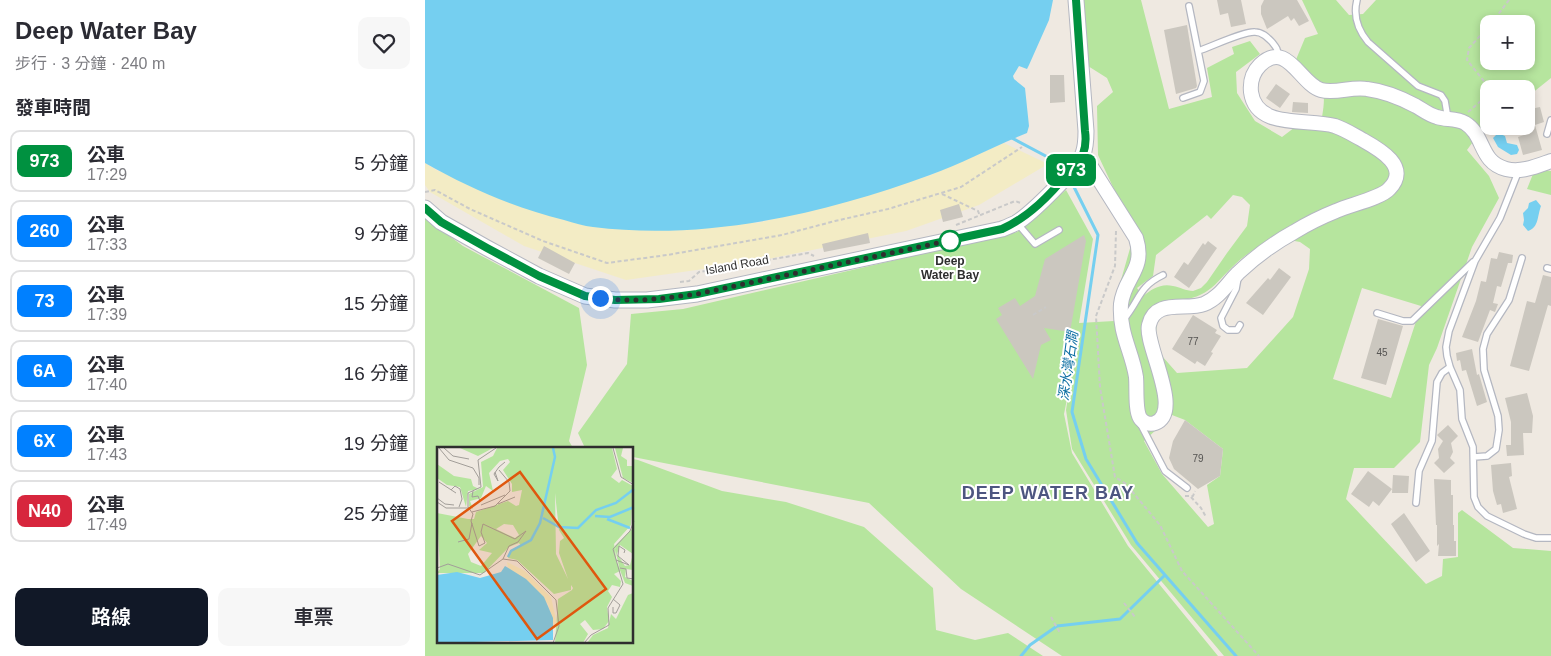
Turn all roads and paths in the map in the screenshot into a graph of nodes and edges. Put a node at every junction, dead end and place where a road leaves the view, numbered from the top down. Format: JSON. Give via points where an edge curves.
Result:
{"nodes":[{"id":1,"x":1076,"y":0,"type":"edge"},
{"id":2,"x":1357,"y":0,"type":"edge"},
{"id":3,"x":1509,"y":0,"type":"edge"},
{"id":4,"x":1189,"y":6,"type":"dead end"},
{"id":5,"x":1498,"y":15,"type":"edge"},
{"id":6,"x":1480,"y":36,"type":"edge"},
{"id":7,"x":1198,"y":52,"type":"junction"},
{"id":8,"x":1278,"y":58,"type":"junction"},
{"id":9,"x":1183,"y":98,"type":"dead end"},
{"id":10,"x":1451,"y":119,"type":"junction"},
{"id":11,"x":1551,"y":120,"type":"edge"},
{"id":12,"x":1547,"y":134,"type":"dead end"},
{"id":13,"x":1022,"y":147,"type":"dead end"},
{"id":14,"x":1083,"y":154,"type":"junction"},
{"id":15,"x":1551,"y":162,"type":"edge"},
{"id":16,"x":1519,"y":170,"type":"junction"},
{"id":17,"x":425,"y":192,"type":"edge"},
{"id":18,"x":942,"y":194,"type":"junction"},
{"id":19,"x":1025,"y":204,"type":"dead end"},
{"id":20,"x":425,"y":208,"type":"edge"},
{"id":21,"x":980,"y":216,"type":"junction"},
{"id":22,"x":1017,"y":222,"type":"junction"},
{"id":23,"x":955,"y":225,"type":"dead end"},
{"id":24,"x":1115,"y":225,"type":"dead end"},
{"id":25,"x":1059,"y":230,"type":"dead end"},
{"id":26,"x":815,"y":257,"type":"dead end"},
{"id":27,"x":1522,"y":258,"type":"dead end"},
{"id":28,"x":1475,"y":261,"type":"junction"},
{"id":29,"x":1238,"y":274,"type":"junction"},
{"id":30,"x":1163,"y":275,"type":"dead end"},
{"id":31,"x":679,"y":282,"type":"dead end"},
{"id":32,"x":1046,"y":307,"type":"dead end"},
{"id":33,"x":1377,"y":313,"type":"dead end"},
{"id":34,"x":1033,"y":315,"type":"dead end"},
{"id":35,"x":1122,"y":323,"type":"junction"},
{"id":36,"x":1240,"y":325,"type":"dead end"},
{"id":37,"x":1450,"y":367,"type":"junction"},
{"id":38,"x":1141,"y":419,"type":"junction"},
{"id":39,"x":1474,"y":457,"type":"junction"},
{"id":40,"x":1187,"y":488,"type":"dead end"},
{"id":41,"x":1191,"y":497,"type":"dead end"},
{"id":42,"x":1416,"y":503,"type":"dead end"},
{"id":43,"x":1206,"y":517,"type":"dead end"},
{"id":44,"x":1551,"y":538,"type":"edge"},
{"id":45,"x":1124,"y":603,"type":"dead end"},
{"id":46,"x":1051,"y":617,"type":"dead end"},
{"id":47,"x":1135,"y":617,"type":"dead end"},
{"id":48,"x":1060,"y":633,"type":"dead end"},
{"id":49,"x":1259,"y":656,"type":"edge"}],
"edges":[{"from":1,"to":14,"type":"main road","via":[[1086,143]]},
{"from":2,"to":10,"type":"lane","via":[[1355,12],[1363,36],[1418,86],[1441,95]]},
{"from":3,"to":5,"type":"path"},
{"from":4,"to":7,"type":"lane"},
{"from":6,"to":10,"type":"path","via":[[1469,48],[1467,60],[1487,85],[1482,100]]},
{"from":7,"to":8,"type":"lane","via":[[1254,32],[1263,34],[1276,46]]},
{"from":7,"to":9,"type":"lane","via":[[1204,85],[1200,92]]},
{"from":8,"to":10,"type":"street","via":[[1293,64],[1308,83],[1319,90],[1368,89],[1406,101],[1436,117]]},
{"from":8,"to":29,"type":"street","via":[[1262,63],[1251,80],[1253,101],[1261,112],[1274,118],[1342,128],[1388,155],[1394,165],[1395,178],[1384,194],[1313,221],[1274,245]]},
{"from":10,"to":16,"type":"street","via":[[1472,129],[1485,155],[1495,164],[1507,170]]},
{"from":11,"to":12,"type":"lane"},
{"from":13,"to":18,"type":"path","via":[[961,187]]},
{"from":14,"to":22,"type":"main road","name":"Island Road","via":[[1031,212]]},
{"from":14,"to":35,"type":"street","via":[[1138,244],[1138,263],[1123,297]]},
{"from":15,"to":16,"type":"street"},
{"from":16,"to":28,"type":"lane","via":[[1500,218]]},
{"from":17,"to":18,"type":"path","via":[[435,190],[469,210],[534,238],[607,263],[782,236]]},
{"from":18,"to":21,"type":"path"},
{"from":19,"to":21,"type":"path","via":[[1015,200]]},
{"from":20,"to":22,"type":"main road","name":"Island Road","via":[[441,222],[539,276],[585,296],[615,300],[697,294],[982,234]]},
{"from":21,"to":23,"type":"path"},
{"from":22,"to":25,"type":"lane","via":[[1035,244]]},
{"from":24,"to":49,"type":"path","via":[[1115,266],[1096,316],[1100,387],[1115,477],[1126,484],[1160,525],[1182,572]]},
{"from":26,"to":31,"type":"path","name":"Island Road","via":[[808,253],[699,272],[689,281]]},
{"from":27,"to":39,"type":"lane","via":[[1509,300],[1487,334],[1483,349],[1484,370],[1498,416],[1495,449],[1487,456]]},
{"from":28,"to":33,"type":"lane","via":[[1412,320],[1403,321]]},
{"from":28,"to":37,"type":"lane","via":[[1447,339]]},
{"from":29,"to":36,"type":"lane","via":[[1236,289],[1221,322],[1225,329],[1231,331]]},
{"from":29,"to":38,"type":"street","via":[[1210,301],[1197,306],[1166,307],[1151,319],[1149,337],[1163,380],[1165,404],[1158,422],[1150,424]]},
{"from":30,"to":35,"type":"lane","via":[[1141,290]]},
{"from":32,"to":34,"type":"path"},
{"from":35,"to":38,"type":"street","via":[[1135,370]]},
{"from":37,"to":39,"type":"lane","via":[[1460,390],[1462,419]]},
{"from":37,"to":42,"type":"lane","via":[[1437,382],[1432,441],[1419,471]]},
{"from":38,"to":40,"type":"lane","via":[[1140,423],[1163,467]]},
{"from":39,"to":44,"type":"lane","via":[[1474,497],[1482,512],[1531,537]]},
{"from":41,"to":43,"type":"path"},
{"from":45,"to":47,"type":"path"},
{"from":46,"to":48,"type":"path"}]}
